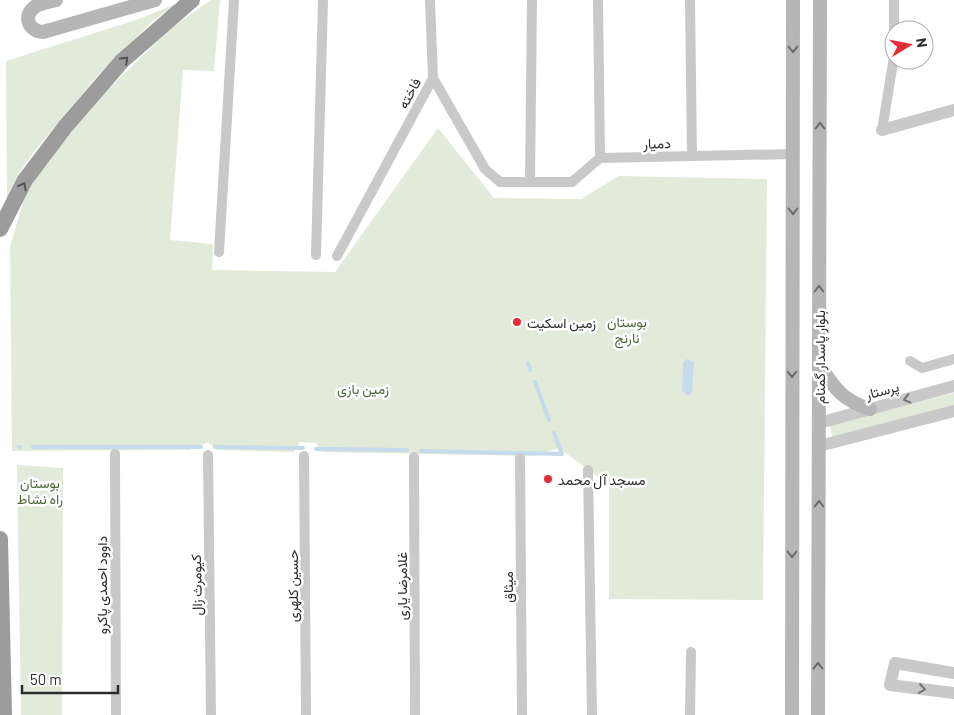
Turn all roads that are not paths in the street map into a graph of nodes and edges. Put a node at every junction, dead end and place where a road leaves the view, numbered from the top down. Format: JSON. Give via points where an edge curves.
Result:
{"nodes":[{"id":1,"x":56,"y":0,"type":"edge"},
{"id":2,"x":113,"y":0,"type":"edge"},
{"id":3,"x":156,"y":0,"type":"edge"},
{"id":4,"x":192,"y":0,"type":"edge"},
{"id":5,"x":234,"y":0,"type":"edge"},
{"id":6,"x":323,"y":0,"type":"edge"},
{"id":7,"x":430,"y":0,"type":"edge"},
{"id":8,"x":532,"y":0,"type":"edge"},
{"id":9,"x":598,"y":0,"type":"edge"},
{"id":10,"x":690,"y":0,"type":"edge"},
{"id":11,"x":793,"y":0,"type":"edge"},
{"id":12,"x":820,"y":0,"type":"edge"},
{"id":13,"x":894,"y":0,"type":"edge"},
{"id":14,"x":141,"y":4,"type":"junction"},
{"id":15,"x":433,"y":78,"type":"junction"},
{"id":16,"x":954,"y":110,"type":"edge"},
{"id":17,"x":882,"y":130,"type":"joint"},
{"id":18,"x":793,"y":154,"type":"junction"},
{"id":19,"x":692,"y":156,"type":"junction"},
{"id":20,"x":600,"y":158,"type":"junction"},
{"id":21,"x":530,"y":182,"type":"junction"},
{"id":22,"x":0,"y":229,"type":"edge"},
{"id":23,"x":219,"y":252,"type":"dead end"},
{"id":24,"x":316,"y":255,"type":"dead end"},
{"id":25,"x":336,"y":256,"type":"dead end"},
{"id":26,"x":954,"y":359,"type":"edge"},
{"id":27,"x":910,"y":360,"type":"dead end"},
{"id":28,"x":819,"y":364,"type":"junction"},
{"id":29,"x":954,"y":386,"type":"edge"},
{"id":30,"x":870,"y":408,"type":"junction"},
{"id":31,"x":954,"y":411,"type":"edge"},
{"id":32,"x":824,"y":421,"type":"junction"},
{"id":33,"x":835,"y":442,"type":"junction"},
{"id":34,"x":819,"y":446,"type":"junction"},
{"id":35,"x":115,"y":454,"type":"dead end"},
{"id":36,"x":208,"y":455,"type":"dead end"},
{"id":37,"x":304,"y":456,"type":"dead end"},
{"id":38,"x":414,"y":457,"type":"dead end"},
{"id":39,"x":520,"y":458,"type":"dead end"},
{"id":40,"x":588,"y":470,"type":"dead end"},
{"id":41,"x":0,"y":539,"type":"edge"},
{"id":42,"x":0,"y":597,"type":"edge"},
{"id":43,"x":691,"y":652,"type":"dead end"},
{"id":44,"x":954,"y":673,"type":"edge"},
{"id":45,"x":954,"y":693,"type":"edge"},
{"id":46,"x":4,"y":715,"type":"edge"},
{"id":47,"x":116,"y":715,"type":"edge"},
{"id":48,"x":211,"y":715,"type":"edge"},
{"id":49,"x":306,"y":715,"type":"edge"},
{"id":50,"x":416,"y":715,"type":"edge"},
{"id":51,"x":522,"y":715,"type":"edge"},
{"id":52,"x":592,"y":715,"type":"edge"},
{"id":53,"x":690,"y":715,"type":"edge"},
{"id":54,"x":792,"y":715,"type":"edge"},
{"id":55,"x":818,"y":715,"type":"edge"}],
"edges":[{"from":1,"to":14,"type":"main road","via":[[30,11],[30,26],[36,31],[43,32]]},
{"from":2,"to":14,"type":"main road","via":[[120,4]]},
{"from":3,"to":14,"type":"main road"},
{"from":22,"to":4,"type":"highway","one_way":true,"via":[[25,180],[65,127],[122,61]]},
{"from":5,"to":23,"type":"street"},
{"from":6,"to":24,"type":"street"},
{"from":7,"to":15,"type":"street"},
{"from":8,"to":21,"type":"street"},
{"from":9,"to":20,"type":"street"},
{"from":10,"to":19,"type":"street"},
{"from":11,"to":18,"type":"main road","name":"بلوار پاسدار گمنام","one_way":true},
{"from":28,"to":12,"type":"main road","name":"بلوار پاسدار گمنام","one_way":true},
{"from":13,"to":17,"type":"street","via":[[894,57]]},
{"from":15,"to":21,"type":"street","name":"فاخته","via":[[485,169],[500,182]]},
{"from":15,"to":25,"type":"street","name":"فاخته"},
{"from":16,"to":17,"type":"street"},
{"from":18,"to":19,"type":"street","name":"دمیار"},
{"from":18,"to":54,"type":"main road","name":"بلوار پاسدار گمنام","one_way":true},
{"from":19,"to":20,"type":"street","name":"دمیار"},
{"from":20,"to":21,"type":"street","via":[[572,182]]},
{"from":26,"to":27,"type":"street","via":[[922,368]]},
{"from":28,"to":30,"type":"main road","via":[[831,384],[845,398]]},
{"from":28,"to":32,"type":"main road","name":"بلوار پاسدار گمنام"},
{"from":29,"to":30,"type":"street","name":"پرستار","one_way":true},
{"from":30,"to":32,"type":"street","name":"پرستار"},
{"from":31,"to":33,"type":"street"},
{"from":32,"to":33,"type":"street","via":[[824,434]]},
{"from":32,"to":34,"type":"main road","name":"بلوار پاسدار گمنام"},
{"from":33,"to":34,"type":"street"},
{"from":55,"to":34,"type":"main road","name":"بلوار پاسدار گمنام","one_way":true},
{"from":35,"to":47,"type":"street","name":"داوود احمدی پاکرو"},
{"from":36,"to":48,"type":"street","name":"کیومرث زال"},
{"from":37,"to":49,"type":"street","name":"حسین کلهری"},
{"from":38,"to":50,"type":"street","name":"غلامرضا یاری"},
{"from":39,"to":51,"type":"street","name":"میثاق"},
{"from":40,"to":52,"type":"street"},
{"from":41,"to":42,"type":"highway"},
{"from":42,"to":46,"type":"highway"},
{"from":43,"to":53,"type":"street"},
{"from":44,"to":45,"type":"street","one_way":true,"via":[[895,664],[890,685]]}]}
